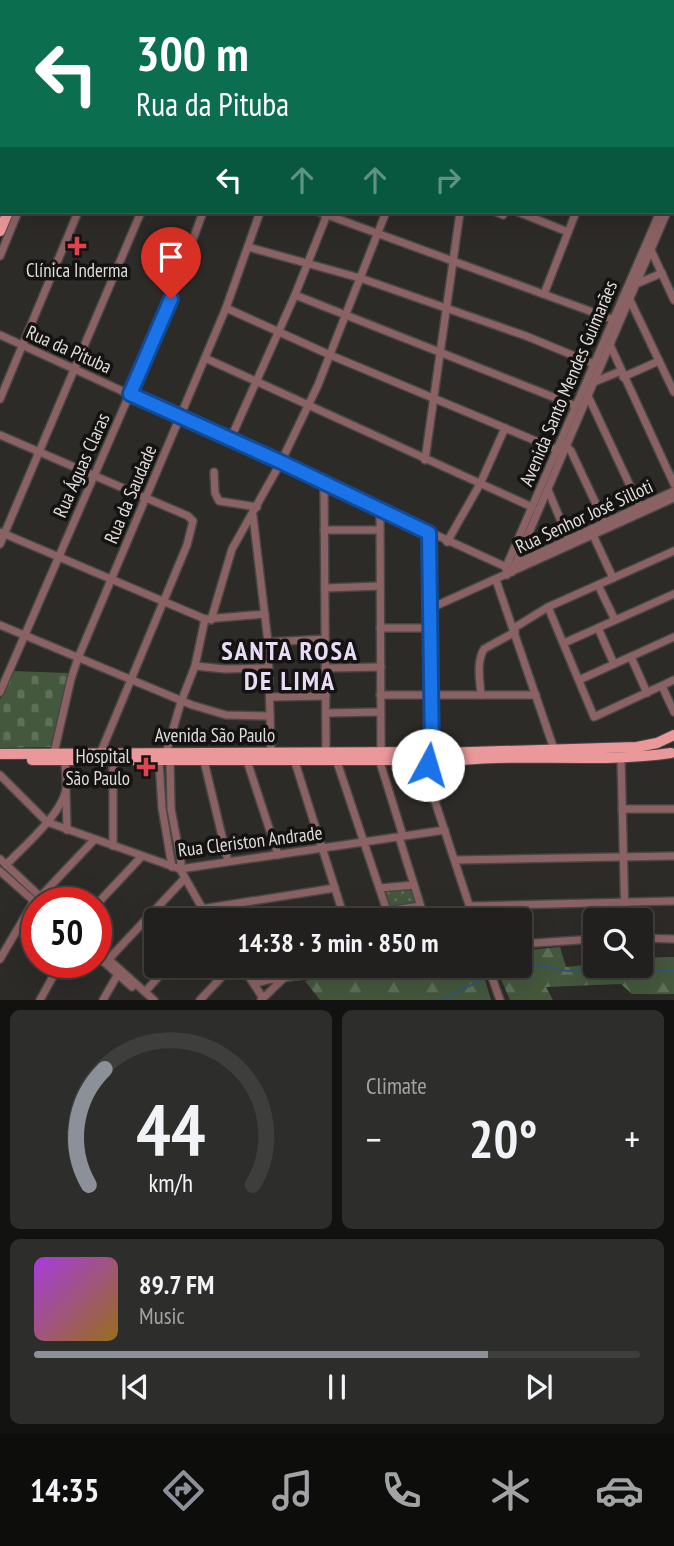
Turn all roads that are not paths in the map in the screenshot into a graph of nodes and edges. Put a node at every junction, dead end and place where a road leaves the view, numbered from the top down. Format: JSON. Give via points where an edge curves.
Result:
{"nodes":[{"id":1,"x":5,"y":214,"type":"edge"},
{"id":2,"x":17,"y":214,"type":"edge"},
{"id":3,"x":77,"y":214,"type":"edge"},
{"id":4,"x":140,"y":214,"type":"edge"},
{"id":5,"x":203,"y":214,"type":"edge"},
{"id":6,"x":259,"y":214,"type":"edge"},
{"id":7,"x":328,"y":214,"type":"edge"},
{"id":8,"x":330,"y":214,"type":"edge"},
{"id":9,"x":385,"y":214,"type":"edge"},
{"id":10,"x":460,"y":214,"type":"edge"},
{"id":11,"x":523,"y":214,"type":"edge"},
{"id":12,"x":575,"y":214,"type":"edge"},
{"id":13,"x":659,"y":214,"type":"edge"},
{"id":14,"x":666,"y":214,"type":"edge"},
{"id":15,"x":0,"y":231,"type":"edge"},
{"id":16,"x":568,"y":232,"type":"junction"},
{"id":17,"x":378,"y":233,"type":"junction"},
{"id":18,"x":248,"y":247,"type":"junction"},
{"id":19,"x":651,"y":250,"type":"junction"},
{"id":20,"x":0,"y":256,"type":"edge"},
{"id":21,"x":452,"y":260,"type":"junction"},
{"id":22,"x":309,"y":262,"type":"junction"},
{"id":23,"x":662,"y":273,"type":"junction"},
{"id":24,"x":360,"y":278,"type":"junction"},
{"id":25,"x":636,"y":285,"type":"junction"},
{"id":26,"x":544,"y":294,"type":"junction"},
{"id":27,"x":295,"y":295,"type":"junction"},
{"id":28,"x":673,"y":296,"type":"edge"},
{"id":29,"x":629,"y":298,"type":"junction"},
{"id":30,"x":447,"y":307,"type":"junction"},
{"id":31,"x":226,"y":308,"type":"junction"},
{"id":32,"x":346,"y":315,"type":"junction"},
{"id":33,"x":616,"y":321,"type":"junction"},
{"id":34,"x":278,"y":332,"type":"junction"},
{"id":35,"x":0,"y":335,"type":"edge"},
{"id":36,"x":610,"y":345,"type":"junction"},
{"id":37,"x":23,"y":346,"type":"junction"},
{"id":38,"x":440,"y":354,"type":"junction"},
{"id":39,"x":330,"y":355,"type":"junction"},
{"id":40,"x":205,"y":358,"type":"junction"},
{"id":41,"x":659,"y":360,"type":"junction"},
{"id":42,"x":594,"y":364,"type":"junction"},
{"id":43,"x":76,"y":370,"type":"junction"},
{"id":44,"x":622,"y":374,"type":"junction"},
{"id":45,"x":256,"y":381,"type":"junction"},
{"id":46,"x":594,"y":382,"type":"junction"},
{"id":47,"x":672,"y":382,"type":"edge"},
{"id":48,"x":674,"y":392,"type":"edge"},
{"id":49,"x":130,"y":394,"type":"junction"},
{"id":50,"x":588,"y":396,"type":"junction"},
{"id":51,"x":434,"y":397,"type":"junction"},
{"id":52,"x":0,"y":399,"type":"edge"},
{"id":53,"x":309,"y":405,"type":"junction"},
{"id":54,"x":576,"y":406,"type":"junction"},
{"id":55,"x":180,"y":417,"type":"junction"},
{"id":56,"x":505,"y":428,"type":"junction"},
{"id":57,"x":0,"y":435,"type":"edge"},
{"id":58,"x":230,"y":439,"type":"junction"},
{"id":59,"x":562,"y":447,"type":"junction"},
{"id":60,"x":40,"y":452,"type":"junction"},
{"id":61,"x":425,"y":460,"type":"junction"},
{"id":62,"x":281,"y":462,"type":"junction"},
{"id":63,"x":214,"y":472,"type":"dead end"},
{"id":64,"x":93,"y":475,"type":"junction"},
{"id":65,"x":324,"y":483,"type":"junction"},
{"id":66,"x":674,"y":484,"type":"edge"},
{"id":67,"x":480,"y":485,"type":"junction"},
{"id":68,"x":548,"y":490,"type":"junction"},
{"id":69,"x":674,"y":491,"type":"edge"},
{"id":70,"x":146,"y":498,"type":"junction"},
{"id":71,"x":674,"y":498,"type":"edge"},
{"id":72,"x":257,"y":507,"type":"junction"},
{"id":73,"x":532,"y":507,"type":"junction"},
{"id":74,"x":640,"y":507,"type":"junction"},
{"id":75,"x":380,"y":509,"type":"junction"},
{"id":76,"x":253,"y":515,"type":"junction"},
{"id":77,"x":605,"y":523,"type":"junction"},
{"id":78,"x":324,"y":530,"type":"junction"},
{"id":79,"x":380,"y":530,"type":"junction"},
{"id":80,"x":2,"y":533,"type":"edge"},
{"id":81,"x":429,"y":533,"type":"junction"},
{"id":82,"x":593,"y":535,"type":"junction"},
{"id":83,"x":569,"y":540,"type":"junction"},
{"id":84,"x":447,"y":542,"type":"junction"},
{"id":85,"x":0,"y":544,"type":"edge"},
{"id":86,"x":674,"y":551,"type":"edge"},
{"id":87,"x":57,"y":558,"type":"junction"},
{"id":88,"x":509,"y":570,"type":"junction"},
{"id":89,"x":613,"y":578,"type":"junction"},
{"id":90,"x":110,"y":580,"type":"junction"},
{"id":91,"x":496,"y":580,"type":"junction"},
{"id":92,"x":598,"y":585,"type":"junction"},
{"id":93,"x":380,"y":586,"type":"junction"},
{"id":94,"x":325,"y":588,"type":"junction"},
{"id":95,"x":674,"y":594,"type":"edge"},
{"id":96,"x":162,"y":602,"type":"junction"},
{"id":97,"x":548,"y":607,"type":"junction"},
{"id":98,"x":429,"y":609,"type":"junction"},
{"id":99,"x":265,"y":614,"type":"junction"},
{"id":100,"x":208,"y":620,"type":"junction"},
{"id":101,"x":615,"y":620,"type":"junction"},
{"id":102,"x":0,"y":625,"type":"edge"},
{"id":103,"x":380,"y":628,"type":"junction"},
{"id":104,"x":429,"y":628,"type":"junction"},
{"id":105,"x":598,"y":628,"type":"junction"},
{"id":106,"x":514,"y":630,"type":"junction"},
{"id":107,"x":23,"y":635,"type":"junction"},
{"id":108,"x":674,"y":637,"type":"edge"},
{"id":109,"x":325,"y":639,"type":"junction"},
{"id":110,"x":268,"y":642,"type":"junction"},
{"id":111,"x":564,"y":643,"type":"junction"},
{"id":112,"x":631,"y":657,"type":"junction"},
{"id":113,"x":78,"y":658,"type":"junction"},
{"id":114,"x":614,"y":664,"type":"junction"},
{"id":115,"x":195,"y":666,"type":"junction"},
{"id":116,"x":381,"y":667,"type":"junction"},
{"id":117,"x":268,"y":668,"type":"junction"},
{"id":118,"x":327,"y":668,"type":"junction"},
{"id":119,"x":130,"y":680,"type":"junction"},
{"id":120,"x":579,"y":680,"type":"junction"},
{"id":121,"x":674,"y":680,"type":"edge"},
{"id":122,"x":662,"y":686,"type":"junction"},
{"id":123,"x":0,"y":692,"type":"edge"},
{"id":124,"x":647,"y":693,"type":"junction"},
{"id":125,"x":380,"y":695,"type":"junction"},
{"id":126,"x":430,"y":695,"type":"junction"},
{"id":127,"x":481,"y":695,"type":"junction"},
{"id":128,"x":536,"y":695,"type":"junction"},
{"id":129,"x":326,"y":696,"type":"junction"},
{"id":130,"x":270,"y":697,"type":"junction"},
{"id":131,"x":181,"y":702,"type":"junction"},
{"id":132,"x":380,"y":712,"type":"junction"},
{"id":133,"x":674,"y":712,"type":"edge"},
{"id":134,"x":326,"y":713,"type":"junction"},
{"id":135,"x":270,"y":716,"type":"junction"},
{"id":136,"x":671,"y":736,"type":"edge"},
{"id":137,"x":554,"y":749,"type":"junction"},
{"id":138,"x":271,"y":752,"type":"junction"},
{"id":139,"x":326,"y":752,"type":"junction"},
{"id":140,"x":54,"y":753,"type":"junction"},
{"id":141,"x":0,"y":754,"type":"edge"},
{"id":142,"x":100,"y":754,"type":"junction"},
{"id":143,"x":672,"y":754,"type":"edge"},
{"id":144,"x":380,"y":755,"type":"junction"},
{"id":145,"x":165,"y":758,"type":"junction"},
{"id":146,"x":434,"y":758,"type":"junction"},
{"id":147,"x":621,"y":758,"type":"junction"},
{"id":148,"x":294,"y":759,"type":"junction"},
{"id":149,"x":336,"y":759,"type":"junction"},
{"id":150,"x":0,"y":760,"type":"edge"},
{"id":151,"x":65,"y":760,"type":"junction"},
{"id":152,"x":113,"y":761,"type":"junction"},
{"id":153,"x":204,"y":761,"type":"junction"},
{"id":154,"x":247,"y":761,"type":"junction"},
{"id":155,"x":0,"y":775,"type":"edge"},
{"id":156,"x":66,"y":790,"type":"junction"},
{"id":157,"x":162,"y":808,"type":"junction"},
{"id":158,"x":172,"y":808,"type":"junction"},
{"id":159,"x":622,"y":809,"type":"junction"},
{"id":160,"x":674,"y":809,"type":"edge"},
{"id":161,"x":54,"y":812,"type":"junction"},
{"id":162,"x":67,"y":815,"type":"junction"},
{"id":163,"x":47,"y":822,"type":"junction"},
{"id":164,"x":67,"y":830,"type":"junction"},
{"id":165,"x":445,"y":830,"type":"junction"},
{"id":166,"x":401,"y":836,"type":"junction"},
{"id":167,"x":94,"y":840,"type":"junction"},
{"id":168,"x":363,"y":843,"type":"junction"},
{"id":169,"x":113,"y":846,"type":"junction"},
{"id":170,"x":323,"y":849,"type":"junction"},
{"id":171,"x":278,"y":855,"type":"junction"},
{"id":172,"x":623,"y":855,"type":"junction"},
{"id":173,"x":142,"y":856,"type":"junction"},
{"id":174,"x":674,"y":856,"type":"edge"},
{"id":175,"x":455,"y":860,"type":"junction"},
{"id":176,"x":228,"y":861,"type":"junction"},
{"id":177,"x":3,"y":862,"type":"edge"},
{"id":178,"x":172,"y":867,"type":"junction"},
{"id":179,"x":180,"y":869,"type":"junction"},
{"id":180,"x":0,"y":871,"type":"edge"},
{"id":181,"x":185,"y":878,"type":"junction"},
{"id":182,"x":414,"y":885,"type":"junction"},
{"id":183,"x":21,"y":887,"type":"edge"},
{"id":184,"x":26,"y":887,"type":"edge"},
{"id":185,"x":52,"y":887,"type":"edge"},
{"id":186,"x":112,"y":888,"type":"edge"},
{"id":187,"x":334,"y":888,"type":"junction"},
{"id":188,"x":380,"y":888,"type":"junction"},
{"id":189,"x":624,"y":901,"type":"junction"},
{"id":190,"x":674,"y":901,"type":"edge"},
{"id":191,"x":470,"y":906,"type":"joint"},
{"id":192,"x":200,"y":908,"type":"edge"},
{"id":193,"x":207,"y":908,"type":"edge"},
{"id":194,"x":341,"y":908,"type":"edge"},
{"id":195,"x":386,"y":908,"type":"edge"},
{"id":196,"x":421,"y":908,"type":"edge"},
{"id":197,"x":624,"y":908,"type":"edge"},
{"id":198,"x":21,"y":928,"type":"edge"},
{"id":199,"x":653,"y":938,"type":"edge"},
{"id":200,"x":674,"y":939,"type":"edge"},
{"id":201,"x":583,"y":940,"type":"edge"},
{"id":202,"x":532,"y":943,"type":"edge"},
{"id":203,"x":112,"y":956,"type":"edge"},
{"id":204,"x":0,"y":959,"type":"edge"},
{"id":205,"x":112,"y":965,"type":"edge"},
{"id":206,"x":112,"y":967,"type":"edge"},
{"id":207,"x":118,"y":974,"type":"junction"},
{"id":208,"x":52,"y":978,"type":"edge"},
{"id":209,"x":159,"y":978,"type":"edge"},
{"id":210,"x":221,"y":978,"type":"edge"},
{"id":211,"x":250,"y":978,"type":"edge"},
{"id":212,"x":285,"y":978,"type":"joint"},
{"id":213,"x":492,"y":978,"type":"edge"},
{"id":214,"x":254,"y":984,"type":"junction"},
{"id":215,"x":146,"y":996,"type":"edge"},
{"id":216,"x":262,"y":999,"type":"edge"},
{"id":217,"x":40,"y":1000,"type":"edge"},
{"id":218,"x":103,"y":1000,"type":"edge"},
{"id":219,"x":154,"y":1000,"type":"edge"},
{"id":220,"x":200,"y":1000,"type":"edge"},
{"id":221,"x":500,"y":1000,"type":"edge"}],
"edges":[{"from":1,"to":15,"type":"main road"},
{"from":2,"to":20,"type":"street"},
{"from":3,"to":37,"type":"street"},
{"from":4,"to":43,"type":"street"},
{"from":5,"to":49,"type":"street","name":"Rua Águas Claras"},
{"from":6,"to":18,"type":"street","name":"Rua da Saudade"},
{"from":7,"to":22,"type":"street"},
{"from":8,"to":17,"type":"street"},
{"from":9,"to":17,"type":"street"},
{"from":10,"to":21,"type":"street"},
{"from":11,"to":16,"type":"street"},
{"from":12,"to":16,"type":"street"},
{"from":13,"to":33,"type":"street","name":"Avenida Santo Mendes Guimarães"},
{"from":14,"to":19,"type":"street","name":"Avenida Santo Mendes Guimarães"},
{"from":16,"to":26,"type":"street"},
{"from":17,"to":21,"type":"street"},
{"from":17,"to":24,"type":"street"},
{"from":18,"to":22,"type":"street"},
{"from":18,"to":31,"type":"street","name":"Rua da Saudade"},
{"from":19,"to":23,"type":"street"},
{"from":19,"to":25,"type":"street","name":"Avenida Santo Mendes Guimarães"},
{"from":21,"to":26,"type":"street"},
{"from":21,"to":30,"type":"street"},
{"from":22,"to":24,"type":"street"},
{"from":22,"to":27,"type":"street"},
{"from":23,"to":25,"type":"street"},
{"from":23,"to":28,"type":"street"},
{"from":24,"to":30,"type":"street"},
{"from":24,"to":32,"type":"street"},
{"from":25,"to":29,"type":"street","name":"Avenida Santo Mendes Guimarães"},
{"from":26,"to":33,"type":"street"},
{"from":27,"to":32,"type":"street"},
{"from":27,"to":34,"type":"street"},
{"from":29,"to":33,"type":"street","name":"Avenida Santo Mendes Guimarães"},
{"from":29,"to":41,"type":"street"},
{"from":30,"to":38,"type":"street"},
{"from":30,"to":42,"type":"street"},
{"from":31,"to":34,"type":"street"},
{"from":31,"to":40,"type":"street","name":"Rua da Saudade"},
{"from":32,"to":38,"type":"street"},
{"from":32,"to":39,"type":"street"},
{"from":33,"to":36,"type":"street","name":"Avenida Santo Mendes Guimarães"},
{"from":33,"to":42,"type":"street","name":"Avenida Santo Mendes Guimarães"},
{"from":34,"to":39,"type":"street"},
{"from":34,"to":45,"type":"street"},
{"from":35,"to":37,"type":"street","name":"Rua da Pituba"},
{"from":36,"to":44,"type":"street"},
{"from":36,"to":46,"type":"street","name":"Avenida Santo Mendes Guimarães"},
{"from":37,"to":43,"type":"street","name":"Rua da Pituba"},
{"from":37,"to":52,"type":"street"},
{"from":38,"to":51,"type":"street"},
{"from":38,"to":54,"type":"street"},
{"from":39,"to":51,"type":"street"},
{"from":39,"to":53,"type":"street"},
{"from":40,"to":45,"type":"street"},
{"from":40,"to":55,"type":"street","name":"Rua da Saudade"},
{"from":41,"to":44,"type":"street"},
{"from":41,"to":47,"type":"street"},
{"from":42,"to":54,"type":"street","name":"Avenida Santo Mendes Guimarães"},
{"from":43,"to":49,"type":"street","name":"Rua da Pituba"},
{"from":43,"to":60,"type":"street"},
{"from":44,"to":46,"type":"street"},
{"from":44,"to":66,"type":"street"},
{"from":45,"to":53,"type":"street"},
{"from":45,"to":58,"type":"street"},
{"from":46,"to":50,"type":"street","name":"Avenida Santo Mendes Guimarães"},
{"from":47,"to":48,"type":"street"},
{"from":49,"to":55,"type":"street","name":"Rua da Pituba"},
{"from":49,"to":64,"type":"street","name":"Rua Águas Claras"},
{"from":50,"to":59,"type":"street","name":"Avenida Santo Mendes Guimarães"},
{"from":50,"to":74,"type":"street"},
{"from":51,"to":56,"type":"street"},
{"from":51,"to":61,"type":"street"},
{"from":53,"to":61,"type":"street"},
{"from":53,"to":62,"type":"street"},
{"from":54,"to":59,"type":"street","name":"Avenida Santo Mendes Guimarães"},
{"from":55,"to":58,"type":"street","name":"Rua da Pituba"},
{"from":55,"to":70,"type":"street","name":"Rua da Saudade"},
{"from":56,"to":59,"type":"street"},
{"from":56,"to":67,"type":"street"},
{"from":57,"to":60,"type":"street"},
{"from":58,"to":62,"type":"street","name":"Rua da Pituba"},
{"from":59,"to":68,"type":"street","name":"Avenida Santo Mendes Guimarães"},
{"from":59,"to":73,"type":"street","name":"Avenida Santo Mendes Guimarães"},
{"from":59,"to":77,"type":"street"},
{"from":60,"to":64,"type":"street"},
{"from":60,"to":80,"type":"street"},
{"from":61,"to":67,"type":"street"},
{"from":62,"to":65,"type":"street","name":"Rua da Pituba"},
{"from":62,"to":72,"type":"street"},
{"from":63,"to":72,"type":"street","via":[[219,500]]},
{"from":64,"to":70,"type":"street"},
{"from":64,"to":87,"type":"street","name":"Rua Águas Claras"},
{"from":65,"to":75,"type":"street","name":"Rua da Pituba"},
{"from":65,"to":78,"type":"street"},
{"from":67,"to":73,"type":"street"},
{"from":67,"to":84,"type":"street"},
{"from":68,"to":83,"type":"street"},
{"from":68,"to":88,"type":"street","name":"Avenida Santo Mendes Guimarães"},
{"from":69,"to":74,"type":"street","name":"Rua Senhor José Silloti"},
{"from":70,"to":90,"type":"street","name":"Rua da Saudade"},
{"from":70,"to":96,"type":"street","via":[[193,521]]},
{"from":71,"to":82,"type":"street","name":"Rua Senhor José Silloti"},
{"from":72,"to":76,"type":"street"},
{"from":73,"to":88,"type":"street","name":"Avenida Santo Mendes Guimarães"},
{"from":74,"to":77,"type":"street","name":"Rua Senhor José Silloti"},
{"from":75,"to":79,"type":"street"},
{"from":75,"to":81,"type":"street","name":"Rua da Pituba"},
{"from":76,"to":99,"type":"street"},
{"from":76,"to":100,"type":"street","via":[[232,549]]},
{"from":77,"to":83,"type":"street","name":"Rua Senhor José Silloti"},
{"from":78,"to":79,"type":"street"},
{"from":78,"to":94,"type":"street"},
{"from":79,"to":93,"type":"street"},
{"from":80,"to":85,"type":"street"},
{"from":80,"to":87,"type":"street"},
{"from":81,"to":84,"type":"street","name":"Rua da Pituba"},
{"from":81,"to":98,"type":"street"},
{"from":82,"to":88,"type":"street","name":"Rua Senhor José Silloti"},
{"from":82,"to":89,"type":"street"},
{"from":83,"to":88,"type":"street","name":"Rua Senhor José Silloti"},
{"from":84,"to":88,"type":"street","name":"Rua da Pituba"},
{"from":86,"to":89,"type":"street"},
{"from":87,"to":90,"type":"street"},
{"from":87,"to":107,"type":"street","name":"Rua Águas Claras"},
{"from":88,"to":91,"type":"street"},
{"from":89,"to":92,"type":"street"},
{"from":90,"to":96,"type":"street"},
{"from":90,"to":113,"type":"street","name":"Rua da Saudade"},
{"from":91,"to":98,"type":"street"},
{"from":91,"to":106,"type":"street"},
{"from":92,"to":97,"type":"street"},
{"from":92,"to":101,"type":"street"},
{"from":93,"to":94,"type":"street"},
{"from":93,"to":103,"type":"street"},
{"from":94,"to":109,"type":"street"},
{"from":95,"to":101,"type":"street"},
{"from":96,"to":100,"type":"street"},
{"from":96,"to":119,"type":"street"},
{"from":97,"to":106,"type":"street"},
{"from":97,"to":111,"type":"street"},
{"from":98,"to":104,"type":"street"},
{"from":99,"to":100,"type":"street"},
{"from":99,"to":110,"type":"street"},
{"from":100,"to":115,"type":"street"},
{"from":101,"to":105,"type":"street"},
{"from":102,"to":107,"type":"street"},
{"from":103,"to":104,"type":"street"},
{"from":103,"to":116,"type":"street"},
{"from":104,"to":126,"type":"street"},
{"from":105,"to":111,"type":"street"},
{"from":105,"to":114,"type":"street"},
{"from":106,"to":127,"type":"street","via":[[481,654]]},
{"from":106,"to":128,"type":"street"},
{"from":107,"to":113,"type":"street"},
{"from":107,"to":123,"type":"street","name":"Rua Águas Claras"},
{"from":108,"to":112,"type":"street"},
{"from":109,"to":110,"type":"street"},
{"from":109,"to":118,"type":"street"},
{"from":110,"to":117,"type":"street"},
{"from":111,"to":120,"type":"street"},
{"from":112,"to":114,"type":"street"},
{"from":112,"to":124,"type":"street"},
{"from":113,"to":119,"type":"street"},
{"from":113,"to":140,"type":"street","name":"Rua da Saudade"},
{"from":114,"to":120,"type":"street"},
{"from":115,"to":117,"type":"street"},
{"from":115,"to":131,"type":"street"},
{"from":116,"to":118,"type":"street"},
{"from":116,"to":125,"type":"street"},
{"from":117,"to":130,"type":"street"},
{"from":118,"to":129,"type":"street"},
{"from":119,"to":131,"type":"street"},
{"from":119,"to":142,"type":"street"},
{"from":120,"to":124,"type":"street","via":[[594,717]]},
{"from":121,"to":122,"type":"street"},
{"from":122,"to":124,"type":"street"},
{"from":122,"to":133,"type":"street"},
{"from":125,"to":126,"type":"street"},
{"from":125,"to":132,"type":"street"},
{"from":126,"to":127,"type":"street"},
{"from":126,"to":146,"type":"street"},
{"from":127,"to":128,"type":"street"},
{"from":128,"to":137,"type":"street"},
{"from":129,"to":130,"type":"street"},
{"from":129,"to":134,"type":"street"},
{"from":130,"to":135,"type":"street"},
{"from":131,"to":135,"type":"street","via":[[226,715]]},
{"from":131,"to":145,"type":"street"},
{"from":132,"to":134,"type":"street"},
{"from":132,"to":144,"type":"street"},
{"from":134,"to":139,"type":"street"},
{"from":135,"to":138,"type":"street"},
{"from":136,"to":137,"type":"main road","name":"Avenida São Paulo","via":[[637,747]]},
{"from":136,"to":143,"type":"main road","name":"Avenida São Paulo","via":[[665,746]]},
{"from":137,"to":146,"type":"main road","name":"Avenida São Paulo"},
{"from":138,"to":139,"type":"main road","name":"Avenida São Paulo"},
{"from":138,"to":145,"type":"main road","name":"Avenida São Paulo"},
{"from":139,"to":144,"type":"main road","name":"Avenida São Paulo"},
{"from":140,"to":141,"type":"main road","name":"Avenida São Paulo"},
{"from":140,"to":142,"type":"main road","name":"Avenida São Paulo"},
{"from":142,"to":145,"type":"main road","name":"Avenida São Paulo"},
{"from":143,"to":147,"type":"main road","name":"Avenida São Paulo"},
{"from":144,"to":146,"type":"main road","name":"Avenida São Paulo"},
{"from":144,"to":149,"type":"main road","name":"Avenida São Paulo"},
{"from":144,"to":166,"type":"street"},
{"from":145,"to":152,"type":"main road","name":"Avenida São Paulo"},
{"from":145,"to":153,"type":"main road","name":"Avenida São Paulo"},
{"from":145,"to":157,"type":"street"},
{"from":145,"to":158,"type":"street"},
{"from":146,"to":147,"type":"main road","name":"Avenida São Paulo"},
{"from":146,"to":165,"type":"street","via":[[427,777]]},
{"from":147,"to":159,"type":"street"},
{"from":148,"to":149,"type":"main road","name":"Avenida São Paulo"},
{"from":148,"to":154,"type":"main road","name":"Avenida São Paulo"},
{"from":148,"to":170,"type":"street"},
{"from":149,"to":168,"type":"street"},
{"from":150,"to":151,"type":"main road","name":"Avenida São Paulo"},
{"from":151,"to":152,"type":"main road","name":"Avenida São Paulo"},
{"from":151,"to":156,"type":"street"},
{"from":152,"to":169,"type":"street"},
{"from":153,"to":154,"type":"main road","name":"Avenida São Paulo"},
{"from":153,"to":176,"type":"street"},
{"from":154,"to":171,"type":"street"},
{"from":155,"to":163,"type":"street","name":"Rua Cleriston Andrade"},
{"from":156,"to":161,"type":"street"},
{"from":156,"to":162,"type":"street"},
{"from":157,"to":158,"type":"street"},
{"from":157,"to":178,"type":"street"},
{"from":158,"to":179,"type":"street"},
{"from":159,"to":160,"type":"street"},
{"from":159,"to":172,"type":"street"},
{"from":161,"to":162,"type":"street"},
{"from":161,"to":163,"type":"street"},
{"from":162,"to":164,"type":"street"},
{"from":163,"to":164,"type":"street","name":"Rua Cleriston Andrade"},
{"from":163,"to":177,"type":"street"},
{"from":164,"to":167,"type":"street","name":"Rua Cleriston Andrade"},
{"from":165,"to":166,"type":"street","name":"Rua Cleriston Andrade"},
{"from":165,"to":175,"type":"street"},
{"from":166,"to":168,"type":"street","name":"Rua Cleriston Andrade"},
{"from":166,"to":182,"type":"street"},
{"from":167,"to":169,"type":"street","name":"Rua Cleriston Andrade"},
{"from":167,"to":185,"type":"street"},
{"from":168,"to":170,"type":"street","name":"Rua Cleriston Andrade"},
{"from":168,"to":188,"type":"street"},
{"from":169,"to":173,"type":"street","name":"Rua Cleriston Andrade"},
{"from":170,"to":171,"type":"street","name":"Rua Cleriston Andrade"},
{"from":170,"to":187,"type":"street"},
{"from":171,"to":176,"type":"street","name":"Rua Cleriston Andrade"},
{"from":172,"to":174,"type":"street"},
{"from":172,"to":175,"type":"street"},
{"from":172,"to":189,"type":"street"},
{"from":173,"to":178,"type":"street","name":"Rua Cleriston Andrade"},
{"from":173,"to":186,"type":"street"},
{"from":175,"to":191,"type":"street"},
{"from":176,"to":179,"type":"street","name":"Rua Cleriston Andrade"},
{"from":177,"to":184,"type":"street"},
{"from":178,"to":179,"type":"street","name":"Rua Cleriston Andrade"},
{"from":179,"to":181,"type":"street"},
{"from":180,"to":183,"type":"street"},
{"from":181,"to":192,"type":"street"},
{"from":181,"to":203,"type":"street"},
{"from":182,"to":188,"type":"street"},
{"from":182,"to":196,"type":"street"},
{"from":187,"to":193,"type":"street"},
{"from":187,"to":194,"type":"street"},
{"from":188,"to":195,"type":"street"},
{"from":189,"to":190,"type":"street"},
{"from":189,"to":191,"type":"street"},
{"from":189,"to":197,"type":"street"},
{"from":198,"to":204,"type":"street"},
{"from":199,"to":200,"type":"street"},
{"from":201,"to":202,"type":"street"},
{"from":205,"to":215,"type":"street"},
{"from":206,"to":207,"type":"street"},
{"from":207,"to":215,"type":"street"},
{"from":207,"to":218,"type":"street"},
{"from":208,"to":217,"type":"street"},
{"from":209,"to":215,"type":"street"},
{"from":210,"to":220,"type":"street"},
{"from":211,"to":214,"type":"street"},
{"from":212,"to":214,"type":"street"},
{"from":212,"to":216,"type":"street"},
{"from":213,"to":221,"type":"street"},
{"from":214,"to":216,"type":"street"},
{"from":215,"to":219,"type":"street"}]}
